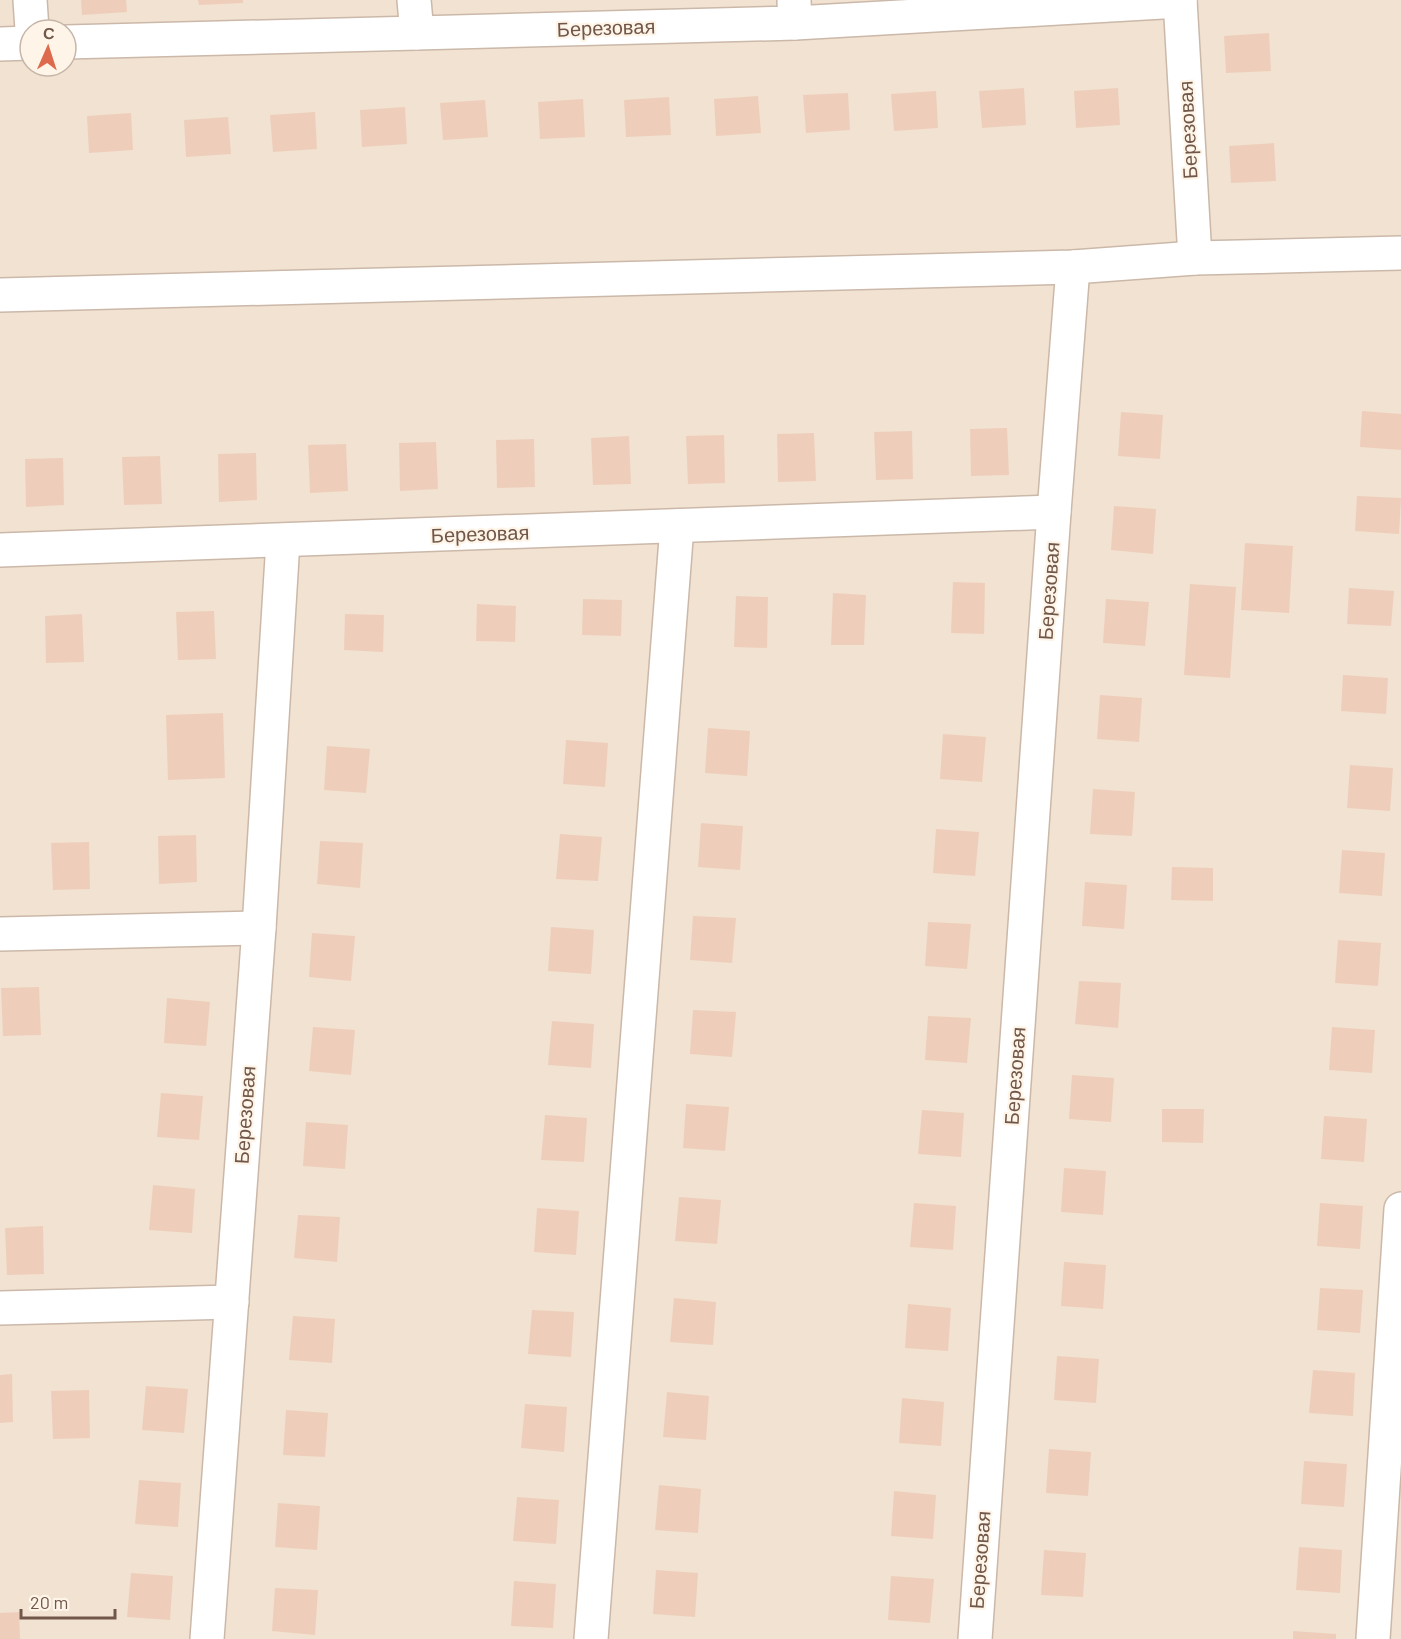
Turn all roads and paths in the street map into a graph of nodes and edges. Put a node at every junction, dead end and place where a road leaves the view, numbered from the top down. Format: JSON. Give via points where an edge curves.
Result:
{"nodes":[{"id":1,"x":30,"y":0,"type":"edge"},
{"id":2,"x":414,"y":0,"type":"edge"},
{"id":3,"x":1180,"y":1,"type":"edge"},
{"id":4,"x":795,"y":12,"type":"edge"},
{"id":5,"x":31,"y":18,"type":"edge"},
{"id":6,"x":417,"y":33,"type":"junction"},
{"id":7,"x":78,"y":42,"type":"edge"},
{"id":8,"x":18,"y":43,"type":"edge"},
{"id":9,"x":0,"y":44,"type":"edge"},
{"id":10,"x":1401,"y":253,"type":"edge"},
{"id":11,"x":1195,"y":258,"type":"junction"},
{"id":12,"x":1073,"y":267,"type":"junction"},
{"id":13,"x":0,"y":295,"type":"edge"},
{"id":14,"x":1054,"y":512,"type":"junction"},
{"id":15,"x":677,"y":526,"type":"junction"},
{"id":16,"x":283,"y":541,"type":"junction"},
{"id":17,"x":0,"y":550,"type":"edge"},
{"id":18,"x":259,"y":928,"type":"junction"},
{"id":19,"x":0,"y":934,"type":"edge"},
{"id":20,"x":1401,"y":1209,"type":"edge"},
{"id":21,"x":232,"y":1302,"type":"junction"},
{"id":22,"x":0,"y":1308,"type":"edge"},
{"id":23,"x":207,"y":1639,"type":"edge"},
{"id":24,"x":591,"y":1639,"type":"edge"},
{"id":25,"x":975,"y":1639,"type":"edge"},
{"id":26,"x":1373,"y":1639,"type":"edge"}],
"edges":[{"from":1,"to":5,"type":"street"},
{"from":2,"to":6,"type":"street"},
{"from":3,"to":4,"type":"street","name":"Березовая"},
{"from":3,"to":11,"type":"street","name":"Березовая"},
{"from":4,"to":6,"type":"street","name":"Березовая"},
{"from":6,"to":7,"type":"street","name":"Березовая"},
{"from":8,"to":9,"type":"street"},
{"from":10,"to":11,"type":"street"},
{"from":11,"to":12,"type":"street"},
{"from":12,"to":13,"type":"street"},
{"from":12,"to":14,"type":"street","name":"Березовая"},
{"from":14,"to":15,"type":"street","name":"Березовая"},
{"from":14,"to":25,"type":"street","name":"Березовая"},
{"from":15,"to":16,"type":"street","name":"Березовая"},
{"from":15,"to":24,"type":"street"},
{"from":16,"to":17,"type":"street","name":"Березовая"},
{"from":16,"to":18,"type":"street","name":"Березовая"},
{"from":18,"to":19,"type":"street"},
{"from":18,"to":21,"type":"street","name":"Березовая"},
{"from":20,"to":26,"type":"street"},
{"from":21,"to":22,"type":"street"},
{"from":21,"to":23,"type":"street","name":"Березовая"}]}
